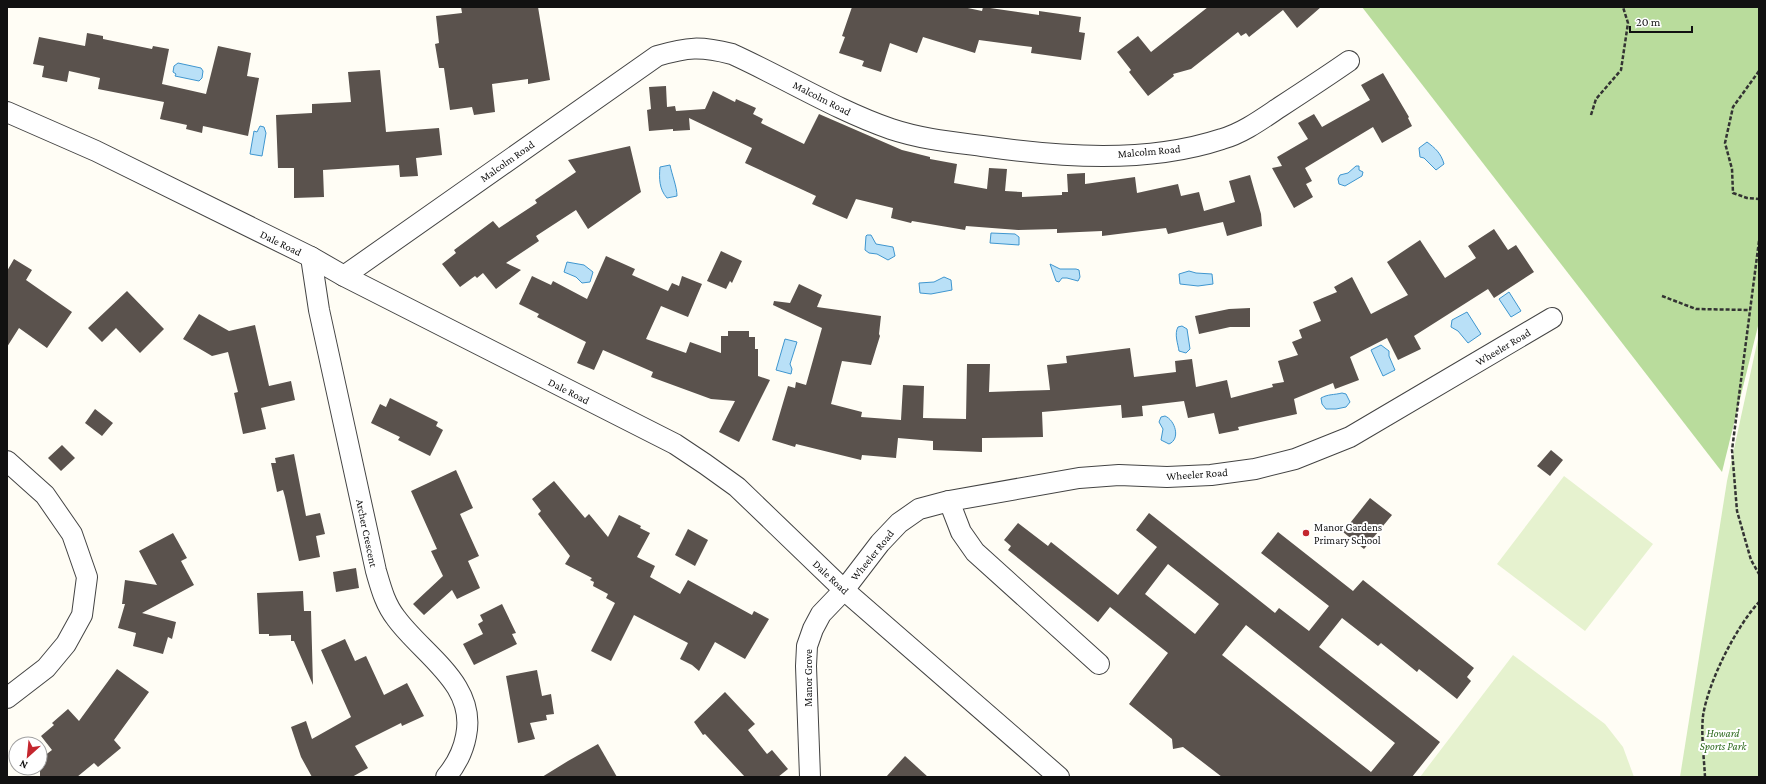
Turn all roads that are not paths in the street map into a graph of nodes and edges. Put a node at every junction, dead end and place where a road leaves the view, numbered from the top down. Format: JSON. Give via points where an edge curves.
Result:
{"nodes":[{"id":1,"x":1349,"y":61,"type":"dead end"},
{"id":2,"x":7,"y":112,"type":"edge"},
{"id":3,"x":311,"y":258,"type":"junction"},
{"id":4,"x":344,"y":276,"type":"junction"},
{"id":5,"x":1552,"y":318,"type":"dead end"},
{"id":6,"x":7,"y":461,"type":"edge"},
{"id":7,"x":949,"y":501,"type":"junction"},
{"id":8,"x":844,"y":590,"type":"junction"},
{"id":9,"x":1099,"y":664,"type":"dead end"},
{"id":10,"x":7,"y":698,"type":"edge"},
{"id":11,"x":1057,"y":776,"type":"edge"},
{"id":12,"x":446,"y":777,"type":"edge"},
{"id":13,"x":810,"y":777,"type":"edge"}],
"edges":[{"from":1,"to":4,"type":"street","name":"Malcolm Road","via":[[1252,125],[1223,139],[1178,150],[1078,155],[1039,154],[927,139],[855,115],[732,54],[711,48],[683,48],[657,56]]},
{"from":2,"to":3,"type":"street","name":"Dale Road","via":[[96,151]]},
{"from":3,"to":4,"type":"street","name":"Dale Road"},
{"from":3,"to":12,"type":"street","name":"Archer Crescent","via":[[320,318],[376,571],[386,602],[396,619],[450,677],[464,700],[469,724],[456,764]]},
{"from":4,"to":8,"type":"street","name":"Dale Road","via":[[675,444],[737,487]]},
{"from":5,"to":7,"type":"street","name":"Wheeler Road","via":[[1350,437],[1295,459],[1255,469],[1211,475],[1119,475],[1079,478]]},
{"from":6,"to":10,"type":"street","via":[[45,496],[72,534],[87,577],[82,615],[66,644],[46,668]]},
{"from":7,"to":8,"type":"street","name":"Wheeler Road","via":[[919,509],[899,523]]},
{"from":7,"to":9,"type":"street","via":[[961,532],[975,552]]},
{"from":8,"to":11,"type":"street","name":"Dale Road"},
{"from":8,"to":13,"type":"street","name":"Manor Grove","via":[[821,614],[807,646]]}]}
